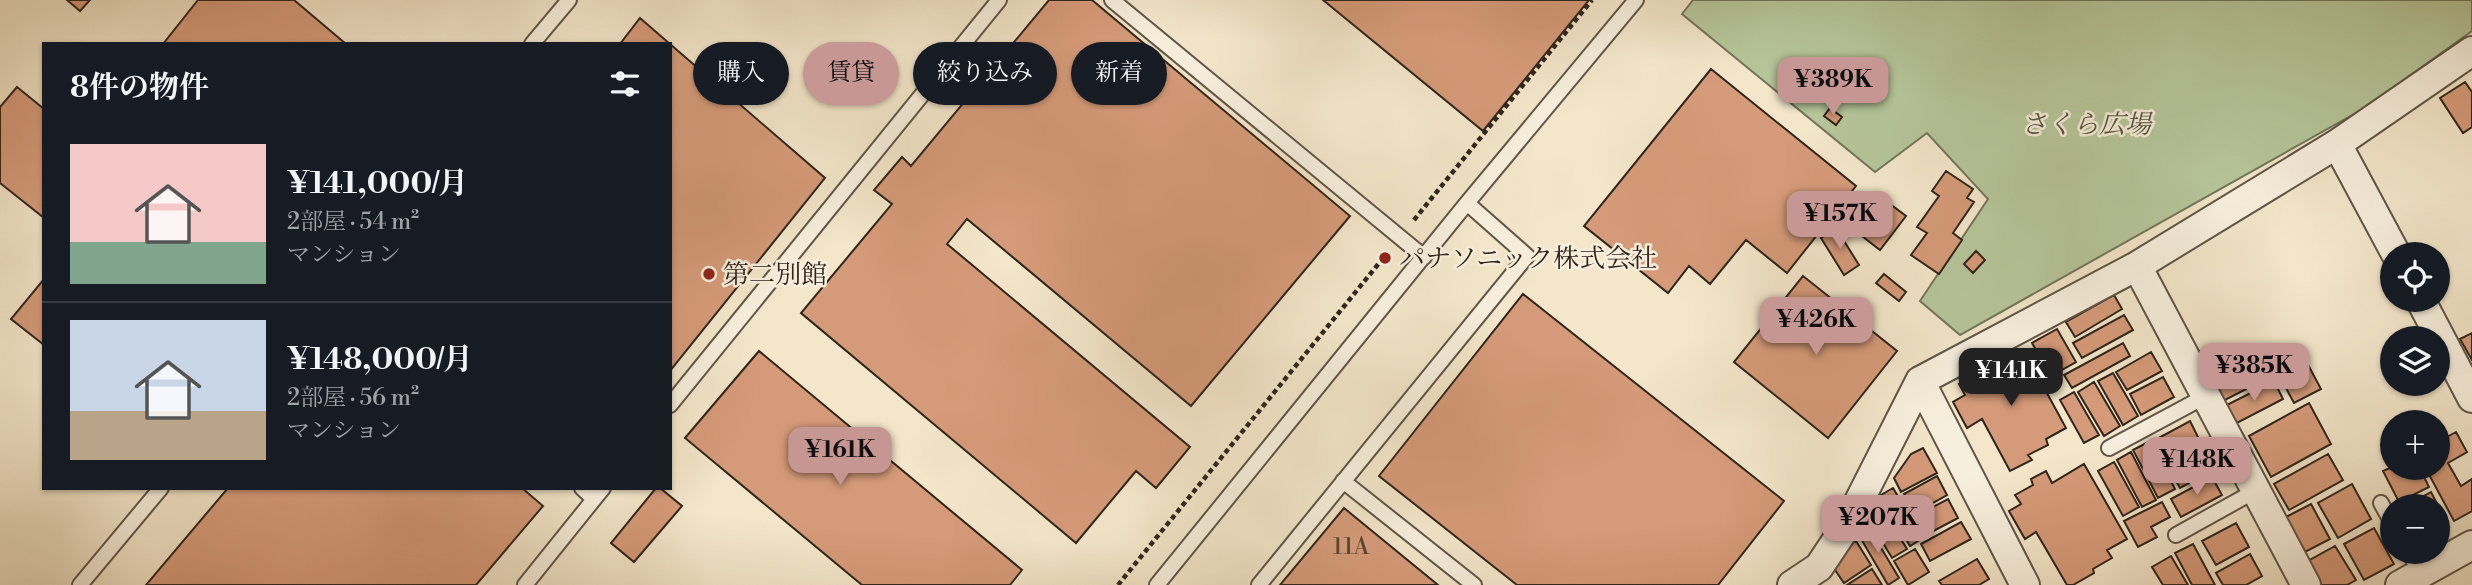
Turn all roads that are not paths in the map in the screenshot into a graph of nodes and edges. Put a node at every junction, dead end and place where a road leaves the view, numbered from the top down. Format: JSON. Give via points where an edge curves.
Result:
{"nodes":[{"id":1,"x":569,"y":0,"type":"edge"},
{"id":2,"x":999,"y":0,"type":"edge"},
{"id":3,"x":1112,"y":0,"type":"edge"},
{"id":4,"x":1636,"y":0,"type":"edge"},
{"id":5,"x":534,"y":42,"type":"edge"},
{"id":6,"x":2472,"y":51,"type":"edge"},
{"id":7,"x":2337,"y":144,"type":"junction"},
{"id":8,"x":1467,"y":203,"type":"junction"},
{"id":9,"x":2390,"y":242,"type":"edge"},
{"id":10,"x":1424,"y":257,"type":"junction"},
{"id":11,"x":2137,"y":266,"type":"junction"},
{"id":12,"x":2427,"y":312,"type":"edge"},
{"id":13,"x":1920,"y":381,"type":"junction"},
{"id":14,"x":2206,"y":396,"type":"junction"},
{"id":15,"x":2472,"y":398,"type":"edge"},
{"id":16,"x":672,"y":403,"type":"edge"},
{"id":17,"x":2109,"y":448,"type":"dead end"},
{"id":18,"x":1343,"y":481,"type":"junction"},
{"id":19,"x":159,"y":490,"type":"edge"},
{"id":20,"x":2255,"y":491,"type":"junction"},
{"id":21,"x":599,"y":494,"type":"edge"},
{"id":22,"x":2176,"y":535,"type":"dead end"},
{"id":23,"x":2472,"y":545,"type":"edge"},
{"id":24,"x":2410,"y":570,"type":"edge"},
{"id":25,"x":1808,"y":581,"type":"edge"},
{"id":26,"x":80,"y":585,"type":"edge"},
{"id":27,"x":525,"y":585,"type":"edge"},
{"id":28,"x":1157,"y":585,"type":"edge"},
{"id":29,"x":1259,"y":585,"type":"edge"},
{"id":30,"x":1474,"y":585,"type":"edge"},
{"id":31,"x":2025,"y":585,"type":"edge"},
{"id":32,"x":2306,"y":585,"type":"edge"}],
"edges":[{"from":1,"to":5,"type":"lane"},
{"from":2,"to":16,"type":"lane"},
{"from":3,"to":10,"type":"lane"},
{"from":4,"to":8,"type":"lane"},
{"from":6,"to":7,"type":"street"},
{"from":7,"to":9,"type":"street"},
{"from":7,"to":11,"type":"street"},
{"from":8,"to":10,"type":"lane"},
{"from":8,"to":18,"type":"lane","via":[[1527,256]]},
{"from":10,"to":28,"type":"lane"},
{"from":11,"to":13,"type":"street"},
{"from":11,"to":14,"type":"street"},
{"from":12,"to":15,"type":"street"},
{"from":13,"to":25,"type":"street","via":[[1847,526]]},
{"from":13,"to":31,"type":"street"},
{"from":14,"to":17,"type":"lane"},
{"from":14,"to":20,"type":"street"},
{"from":18,"to":29,"type":"lane"},
{"from":18,"to":30,"type":"lane"},
{"from":19,"to":26,"type":"lane"},
{"from":20,"to":22,"type":"lane"},
{"from":20,"to":32,"type":"street"},
{"from":21,"to":27,"type":"lane"},
{"from":23,"to":24,"type":"street"}]}
